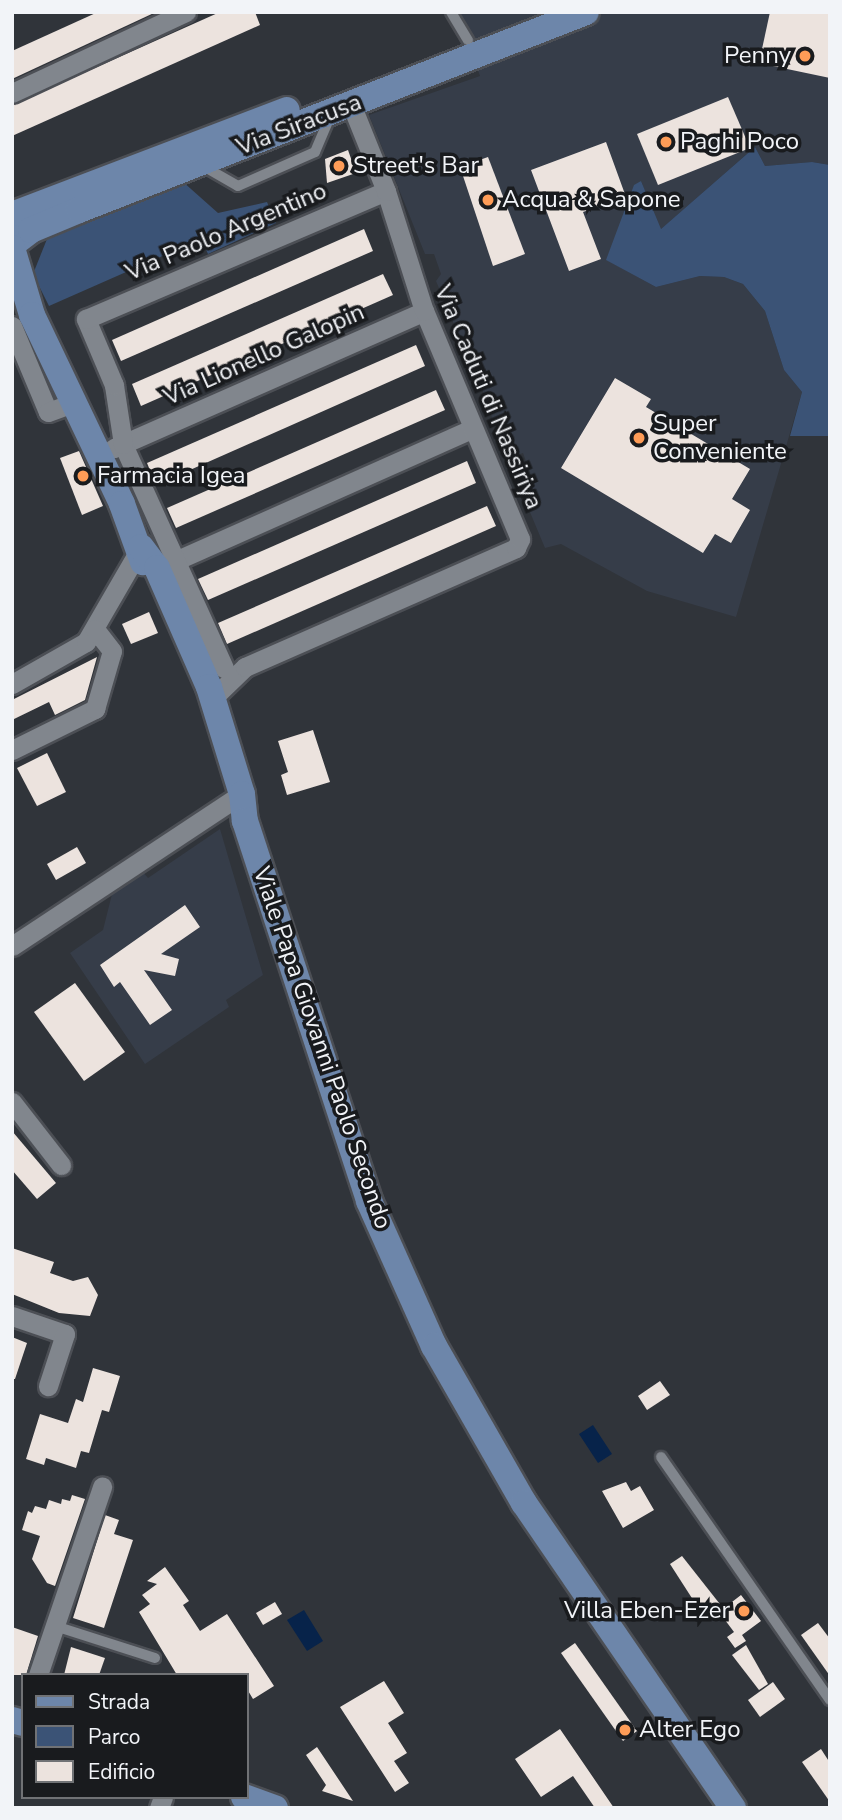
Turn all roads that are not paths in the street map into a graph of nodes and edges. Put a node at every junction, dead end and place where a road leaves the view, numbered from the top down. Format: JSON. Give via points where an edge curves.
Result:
{"nodes":[{"id":1,"x":186,"y":12,"type":"edge"},
{"id":2,"x":451,"y":12,"type":"edge"},
{"id":3,"x":540,"y":12,"type":"edge"},
{"id":4,"x":586,"y":12,"type":"edge"},
{"id":5,"x":468,"y":40,"type":"junction"},
{"id":6,"x":12,"y":93,"type":"edge"},
{"id":7,"x":342,"y":108,"type":"junction"},
{"id":8,"x":200,"y":164,"type":"junction"},
{"id":9,"x":386,"y":191,"type":"junction"},
{"id":10,"x":12,"y":215,"type":"edge"},
{"id":11,"x":13,"y":241,"type":"edge"},
{"id":12,"x":12,"y":285,"type":"edge"},
{"id":13,"x":424,"y":311,"type":"junction"},
{"id":14,"x":22,"y":321,"type":"edge"},
{"id":15,"x":17,"y":348,"type":"edge"},
{"id":16,"x":75,"y":402,"type":"junction"},
{"id":17,"x":472,"y":429,"type":"junction"},
{"id":18,"x":123,"y":444,"type":"junction"},
{"id":19,"x":99,"y":455,"type":"junction"},
{"id":20,"x":141,"y":547,"type":"junction"},
{"id":21,"x":160,"y":567,"type":"junction"},
{"id":22,"x":161,"y":611,"type":"junction"},
{"id":23,"x":95,"y":629,"type":"junction"},
{"id":24,"x":212,"y":679,"type":"junction"},
{"id":25,"x":12,"y":684,"type":"edge"},
{"id":26,"x":213,"y":750,"type":"junction"},
{"id":27,"x":12,"y":751,"type":"edge"},
{"id":28,"x":236,"y":796,"type":"junction"},
{"id":29,"x":12,"y":946,"type":"edge"},
{"id":30,"x":12,"y":1102,"type":"edge"},
{"id":31,"x":61,"y":1165,"type":"dead end"},
{"id":32,"x":12,"y":1316,"type":"edge"},
{"id":33,"x":48,"y":1385,"type":"dead end"},
{"id":34,"x":661,"y":1457,"type":"dead end"},
{"id":35,"x":103,"y":1487,"type":"dead end"},
{"id":36,"x":764,"y":1605,"type":"junction"},
{"id":37,"x":55,"y":1626,"type":"junction"},
{"id":38,"x":155,"y":1658,"type":"dead end"},
{"id":39,"x":39,"y":1673,"type":"edge"},
{"id":40,"x":830,"y":1691,"type":"edge"},
{"id":41,"x":830,"y":1700,"type":"edge"},
{"id":42,"x":248,"y":1798,"type":"edge"},
{"id":43,"x":275,"y":1808,"type":"edge"},
{"id":44,"x":733,"y":1808,"type":"edge"}],
"edges":[{"from":1,"to":6,"type":"street"},
{"from":2,"to":5,"type":"lane"},
{"from":3,"to":5,"type":"street","name":"Via Siracusa"},
{"from":4,"to":7,"type":"street","name":"Via Siracusa"},
{"from":5,"to":10,"type":"street","name":"Via Siracusa"},
{"from":7,"to":8,"type":"street","name":"Via Siracusa"},
{"from":7,"to":8,"type":"lane","via":[[315,152],[238,186]]},
{"from":7,"to":9,"type":"street","name":"Via Caduti di Nassiriya"},
{"from":8,"to":11,"type":"street","name":"Via Siracusa"},
{"from":9,"to":13,"type":"street","name":"Via Caduti di Nassiriya"},
{"from":9,"to":18,"type":"street","name":"Via Paolo Argentino","via":[[86,319],[114,385]]},
{"from":11,"to":14,"type":"street"},
{"from":12,"to":14,"type":"street"},
{"from":13,"to":17,"type":"street","name":"Via Caduti di Nassiriya"},
{"from":13,"to":18,"type":"street","name":"Via Lionello Galopin"},
{"from":14,"to":15,"type":"street"},
{"from":14,"to":16,"type":"street"},
{"from":15,"to":16,"type":"street","via":[[48,412]]},
{"from":16,"to":19,"type":"street"},
{"from":17,"to":21,"type":"street"},
{"from":17,"to":24,"type":"street","name":"Via Caduti di Nassiriya","via":[[520,539],[516,548]]},
{"from":18,"to":19,"type":"street","name":"Via Lionello Galopin"},
{"from":18,"to":21,"type":"street"},
{"from":19,"to":20,"type":"street"},
{"from":20,"to":21,"type":"street"},
{"from":20,"to":23,"type":"street"},
{"from":21,"to":22,"type":"street"},
{"from":21,"to":24,"type":"street"},
{"from":22,"to":24,"type":"street"},
{"from":22,"to":26,"type":"street","via":[[192,682]]},
{"from":23,"to":25,"type":"street","via":[[86,642]]},
{"from":23,"to":27,"type":"street","via":[[113,651],[95,709]]},
{"from":24,"to":26,"type":"street"},
{"from":24,"to":28,"type":"street"},
{"from":26,"to":28,"type":"street"},
{"from":28,"to":29,"type":"street"},
{"from":28,"to":44,"type":"street","name":"Viale Papa Giovanni Paolo Secondo","via":[[369,1201],[434,1346],[524,1503]]},
{"from":30,"to":31,"type":"street"},
{"from":32,"to":33,"type":"street","via":[[65,1334]]},
{"from":34,"to":36,"type":"lane"},
{"from":35,"to":37,"type":"street"},
{"from":36,"to":40,"type":"lane","via":[[768,1601]]},
{"from":36,"to":41,"type":"lane"},
{"from":37,"to":38,"type":"lane"},
{"from":37,"to":39,"type":"street"},
{"from":42,"to":43,"type":"street"}]}
